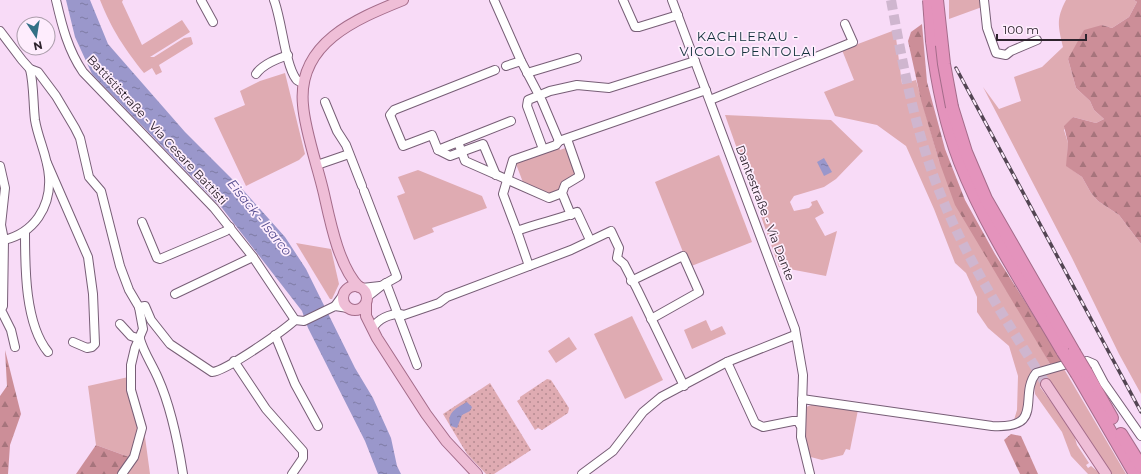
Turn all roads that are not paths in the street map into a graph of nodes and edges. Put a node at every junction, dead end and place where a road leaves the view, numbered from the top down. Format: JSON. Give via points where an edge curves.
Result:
{"nodes":[{"id":1,"x":56,"y":0,"type":"edge"},
{"id":2,"x":201,"y":0,"type":"edge"},
{"id":3,"x":274,"y":0,"type":"edge"},
{"id":4,"x":403,"y":0,"type":"edge"},
{"id":5,"x":494,"y":0,"type":"edge"},
{"id":6,"x":623,"y":0,"type":"edge"},
{"id":7,"x":672,"y":0,"type":"edge"},
{"id":8,"x":929,"y":0,"type":"edge"},
{"id":9,"x":938,"y":0,"type":"edge"},
{"id":10,"x":984,"y":0,"type":"edge"},
{"id":11,"x":678,"y":15,"type":"junction"},
{"id":12,"x":213,"y":22,"type":"dead end"},
{"id":13,"x":845,"y":24,"type":"dead end"},
{"id":14,"x":0,"y":31,"type":"edge"},
{"id":15,"x":1037,"y":40,"type":"dead end"},
{"id":16,"x":288,"y":55,"type":"junction"},
{"id":17,"x":577,"y":58,"type":"dead end"},
{"id":18,"x":520,"y":61,"type":"junction"},
{"id":19,"x":695,"y":61,"type":"junction"},
{"id":20,"x":506,"y":66,"type":"dead end"},
{"id":21,"x":30,"y":69,"type":"junction"},
{"id":22,"x":495,"y":70,"type":"dead end"},
{"id":23,"x":527,"y":73,"type":"junction"},
{"id":24,"x":256,"y":74,"type":"dead end"},
{"id":25,"x":304,"y":83,"type":"junction"},
{"id":26,"x":706,"y":90,"type":"junction"},
{"id":27,"x":539,"y":96,"type":"junction"},
{"id":28,"x":710,"y":100,"type":"junction"},
{"id":29,"x":325,"y":102,"type":"dead end"},
{"id":30,"x":511,"y":121,"type":"dead end"},
{"id":31,"x":563,"y":140,"type":"junction"},
{"id":32,"x":458,"y":142,"type":"junction"},
{"id":33,"x":543,"y":149,"type":"junction"},
{"id":34,"x":438,"y":150,"type":"junction"},
{"id":35,"x":462,"y":152,"type":"junction"},
{"id":36,"x":349,"y":154,"type":"junction"},
{"id":37,"x":47,"y":163,"type":"junction"},
{"id":38,"x":317,"y":165,"type":"junction"},
{"id":39,"x":0,"y":166,"type":"edge"},
{"id":40,"x":496,"y":175,"type":"junction"},
{"id":41,"x":508,"y":179,"type":"junction"},
{"id":42,"x":562,"y":193,"type":"junction"},
{"id":43,"x":571,"y":215,"type":"junction"},
{"id":44,"x":142,"y":222,"type":"dead end"},
{"id":45,"x":230,"y":227,"type":"junction"},
{"id":46,"x":517,"y":231,"type":"junction"},
{"id":47,"x":25,"y":233,"type":"junction"},
{"id":48,"x":4,"y":240,"type":"junction"},
{"id":49,"x":590,"y":240,"type":"junction"},
{"id":50,"x":339,"y":253,"type":"junction"},
{"id":51,"x":253,"y":257,"type":"junction"},
{"id":52,"x":526,"y":268,"type":"junction"},
{"id":53,"x":631,"y":281,"type":"junction"},
{"id":54,"x":384,"y":284,"type":"junction"},
{"id":55,"x":360,"y":287,"type":"junction"},
{"id":56,"x":175,"y":294,"type":"dead end"},
{"id":57,"x":344,"y":294,"type":"junction"},
{"id":58,"x":366,"y":301,"type":"junction"},
{"id":59,"x":139,"y":307,"type":"junction"},
{"id":60,"x":332,"y":308,"type":"junction"},
{"id":61,"x":350,"y":309,"type":"junction"},
{"id":62,"x":398,"y":313,"type":"junction"},
{"id":63,"x":651,"y":318,"type":"junction"},
{"id":64,"x":295,"y":320,"type":"junction"},
{"id":65,"x":120,"y":324,"type":"dead end"},
{"id":66,"x":375,"y":325,"type":"dead end"},
{"id":67,"x":275,"y":335,"type":"junction"},
{"id":68,"x":795,"y":335,"type":"junction"},
{"id":69,"x":377,"y":338,"type":"junction"},
{"id":70,"x":140,"y":339,"type":"junction"},
{"id":71,"x":73,"y":342,"type":"dead end"},
{"id":72,"x":16,"y":347,"type":"dead end"},
{"id":73,"x":48,"y":352,"type":"dead end"},
{"id":74,"x":1069,"y":352,"type":"junction"},
{"id":75,"x":234,"y":361,"type":"junction"},
{"id":76,"x":727,"y":362,"type":"junction"},
{"id":77,"x":418,"y":365,"type":"dead end"},
{"id":78,"x":1064,"y":365,"type":"dead end"},
{"id":79,"x":1083,"y":369,"type":"junction"},
{"id":80,"x":1046,"y":384,"type":"tunnel mouth"},
{"id":81,"x":684,"y":386,"type":"junction"},
{"id":82,"x":802,"y":399,"type":"junction"},
{"id":83,"x":800,"y":425,"type":"junction"},
{"id":84,"x":318,"y":426,"type":"dead end"},
{"id":85,"x":1141,"y":436,"type":"edge"},
{"id":86,"x":1141,"y":466,"type":"edge"},
{"id":87,"x":122,"y":474,"type":"edge"},
{"id":88,"x":183,"y":474,"type":"edge"},
{"id":89,"x":292,"y":474,"type":"edge"},
{"id":90,"x":477,"y":474,"type":"edge"},
{"id":91,"x":582,"y":474,"type":"edge"},
{"id":92,"x":810,"y":474,"type":"edge"},
{"id":93,"x":1106,"y":474,"type":"edge"},
{"id":94,"x":1136,"y":474,"type":"edge"}],
"edges":[{"from":1,"to":45,"type":"street","name":"Battististraße - Via Cesare Battisti","via":[[71,51],[83,72],[174,165]]},
{"from":2,"to":12,"type":"street"},
{"from":3,"to":16,"type":"street"},
{"from":4,"to":25,"type":"main road","via":[[341,29],[317,54]]},
{"from":5,"to":18,"type":"street"},
{"from":6,"to":11,"type":"street","via":[[634,27]]},
{"from":7,"to":11,"type":"street","name":"Dantestraße - Via Dante"},
{"from":8,"to":74,"type":"highway","bridge":true,"via":[[932,41],[942,103],[953,142],[970,185],[996,236]]},
{"from":9,"to":74,"type":"highway","bridge":true,"via":[[944,64],[952,107],[966,152],[986,199]]},
{"from":10,"to":15,"type":"street","via":[[988,32],[996,53],[1006,55]]},
{"from":11,"to":19,"type":"street","name":"Dantestraße - Via Dante"},
{"from":13,"to":28,"type":"street","via":[[853,42]]},
{"from":14,"to":21,"type":"street"},
{"from":16,"to":24,"type":"street","via":[[275,60]]},
{"from":16,"to":25,"type":"street","via":[[296,79]]},
{"from":17,"to":23,"type":"street"},
{"from":18,"to":20,"type":"street"},
{"from":18,"to":23,"type":"street"},
{"from":19,"to":26,"type":"street","name":"Dantestraße - Via Dante"},
{"from":19,"to":27,"type":"street","via":[[609,88],[577,85]]},
{"from":21,"to":37,"type":"street","via":[[35,120]]},
{"from":21,"to":59,"type":"street","via":[[38,72],[56,96],[77,132],[89,177],[101,190],[120,266]]},
{"from":22,"to":34,"type":"street","via":[[394,110],[390,114],[403,146],[432,135]]},
{"from":23,"to":27,"type":"street"},
{"from":25,"to":38,"type":"main road","via":[[304,112]]},
{"from":26,"to":28,"type":"street","name":"Dantestraße - Via Dante"},
{"from":26,"to":31,"type":"street"},
{"from":27,"to":31,"type":"street"},
{"from":27,"to":33,"type":"street","via":[[526,102]]},
{"from":28,"to":68,"type":"street","name":"Dantestraße - Via Dante","via":[[795,329]]},
{"from":29,"to":36,"type":"street"},
{"from":30,"to":32,"type":"street"},
{"from":31,"to":33,"type":"street"},
{"from":31,"to":42,"type":"street","via":[[580,176],[565,185]]},
{"from":32,"to":34,"type":"street"},
{"from":32,"to":35,"type":"street"},
{"from":33,"to":41,"type":"street","via":[[514,160]]},
{"from":34,"to":35,"type":"street","via":[[450,156]]},
{"from":35,"to":40,"type":"street","via":[[465,161]]},
{"from":35,"to":40,"type":"street","via":[[483,144]]},
{"from":36,"to":38,"type":"street"},
{"from":36,"to":54,"type":"street","via":[[397,277]]},
{"from":37,"to":47,"type":"street","via":[[48,190],[42,213]]},
{"from":37,"to":71,"type":"street","via":[[88,257],[93,294],[95,344],[87,348]]},
{"from":38,"to":50,"type":"main road"},
{"from":39,"to":48,"type":"street","via":[[5,188],[1,225]]},
{"from":40,"to":41,"type":"street"},
{"from":41,"to":42,"type":"street","via":[[549,198]]},
{"from":41,"to":46,"type":"street","via":[[503,194]]},
{"from":42,"to":43,"type":"street"},
{"from":43,"to":46,"type":"street"},
{"from":43,"to":49,"type":"street","via":[[577,212]]},
{"from":44,"to":45,"type":"street","via":[[160,260]]},
{"from":45,"to":51,"type":"street","name":"Battististraße - Via Cesare Battisti"},
{"from":46,"to":52,"type":"street"},
{"from":47,"to":48,"type":"street"},
{"from":47,"to":73,"type":"street","via":[[26,287],[40,342]]},
{"from":48,"to":72,"type":"street","via":[[1,310]]},
{"from":49,"to":52,"type":"street"},
{"from":49,"to":53,"type":"street","via":[[611,231],[619,248],[617,258],[624,264]]},
{"from":50,"to":55,"type":"main road","via":[[348,275]]},
{"from":50,"to":57,"type":"main road"},
{"from":51,"to":56,"type":"street"},
{"from":51,"to":64,"type":"street","name":"Battististraße - Via Cesare Battisti"},
{"from":52,"to":62,"type":"street","via":[[447,297],[439,303],[404,315]]},
{"from":53,"to":63,"type":"street"},
{"from":53,"to":63,"type":"street","via":[[683,256],[699,292]]},
{"from":54,"to":55,"type":"street"},
{"from":54,"to":58,"type":"street"},
{"from":54,"to":62,"type":"street"},
{"from":55,"to":57,"type":"main road","via":[[352,286]]},
{"from":55,"to":58,"type":"main road"},
{"from":57,"to":60,"type":"street"},
{"from":57,"to":61,"type":"main road","via":[[344,302]]},
{"from":58,"to":61,"type":"main road","via":[[362,308]]},
{"from":58,"to":69,"type":"main road","via":[[366,316]]},
{"from":59,"to":70,"type":"street","via":[[143,329]]},
{"from":59,"to":75,"type":"street","via":[[145,306],[151,320],[170,344],[207,370],[216,372]]},
{"from":60,"to":61,"type":"street"},
{"from":60,"to":64,"type":"street","via":[[304,321]]},
{"from":61,"to":69,"type":"main road"},
{"from":62,"to":66,"type":"street","via":[[379,320]]},
{"from":62,"to":77,"type":"street"},
{"from":63,"to":81,"type":"street"},
{"from":64,"to":67,"type":"street"},
{"from":65,"to":70,"type":"street","via":[[131,336]]},
{"from":67,"to":75,"type":"street"},
{"from":67,"to":84,"type":"street","via":[[295,384]]},
{"from":68,"to":76,"type":"street"},
{"from":68,"to":82,"type":"street","name":"Dantestraße - Via Dante","via":[[802,362]]},
{"from":69,"to":90,"type":"main road","via":[[446,441]]},
{"from":70,"to":87,"type":"street","via":[[135,348],[132,365],[131,390],[142,428],[134,457]]},
{"from":70,"to":88,"type":"street","via":[[167,404]]},
{"from":74,"to":79,"type":"highway","bridge":true},
{"from":75,"to":89,"type":"street","via":[[266,409],[303,451],[303,458]]},
{"from":76,"to":81,"type":"street"},
{"from":76,"to":83,"type":"street","via":[[755,424],[763,426],[798,421]]},
{"from":78,"to":82,"type":"street","via":[[1036,373],[1031,383],[1028,408],[1024,417],[1013,426],[992,426]]},
{"from":79,"to":85,"type":"street","via":[[1094,364],[1104,383]]},
{"from":79,"to":86,"type":"highway"},
{"from":79,"to":94,"type":"highway"},
{"from":80,"to":93,"type":"main road"},
{"from":81,"to":91,"type":"street","via":[[661,397],[644,412],[613,451]]},
{"from":82,"to":83,"type":"street","name":"Dantestraße - Via Dante"},
{"from":83,"to":92,"type":"street","name":"Dantestraße - Via Dante"}]}
